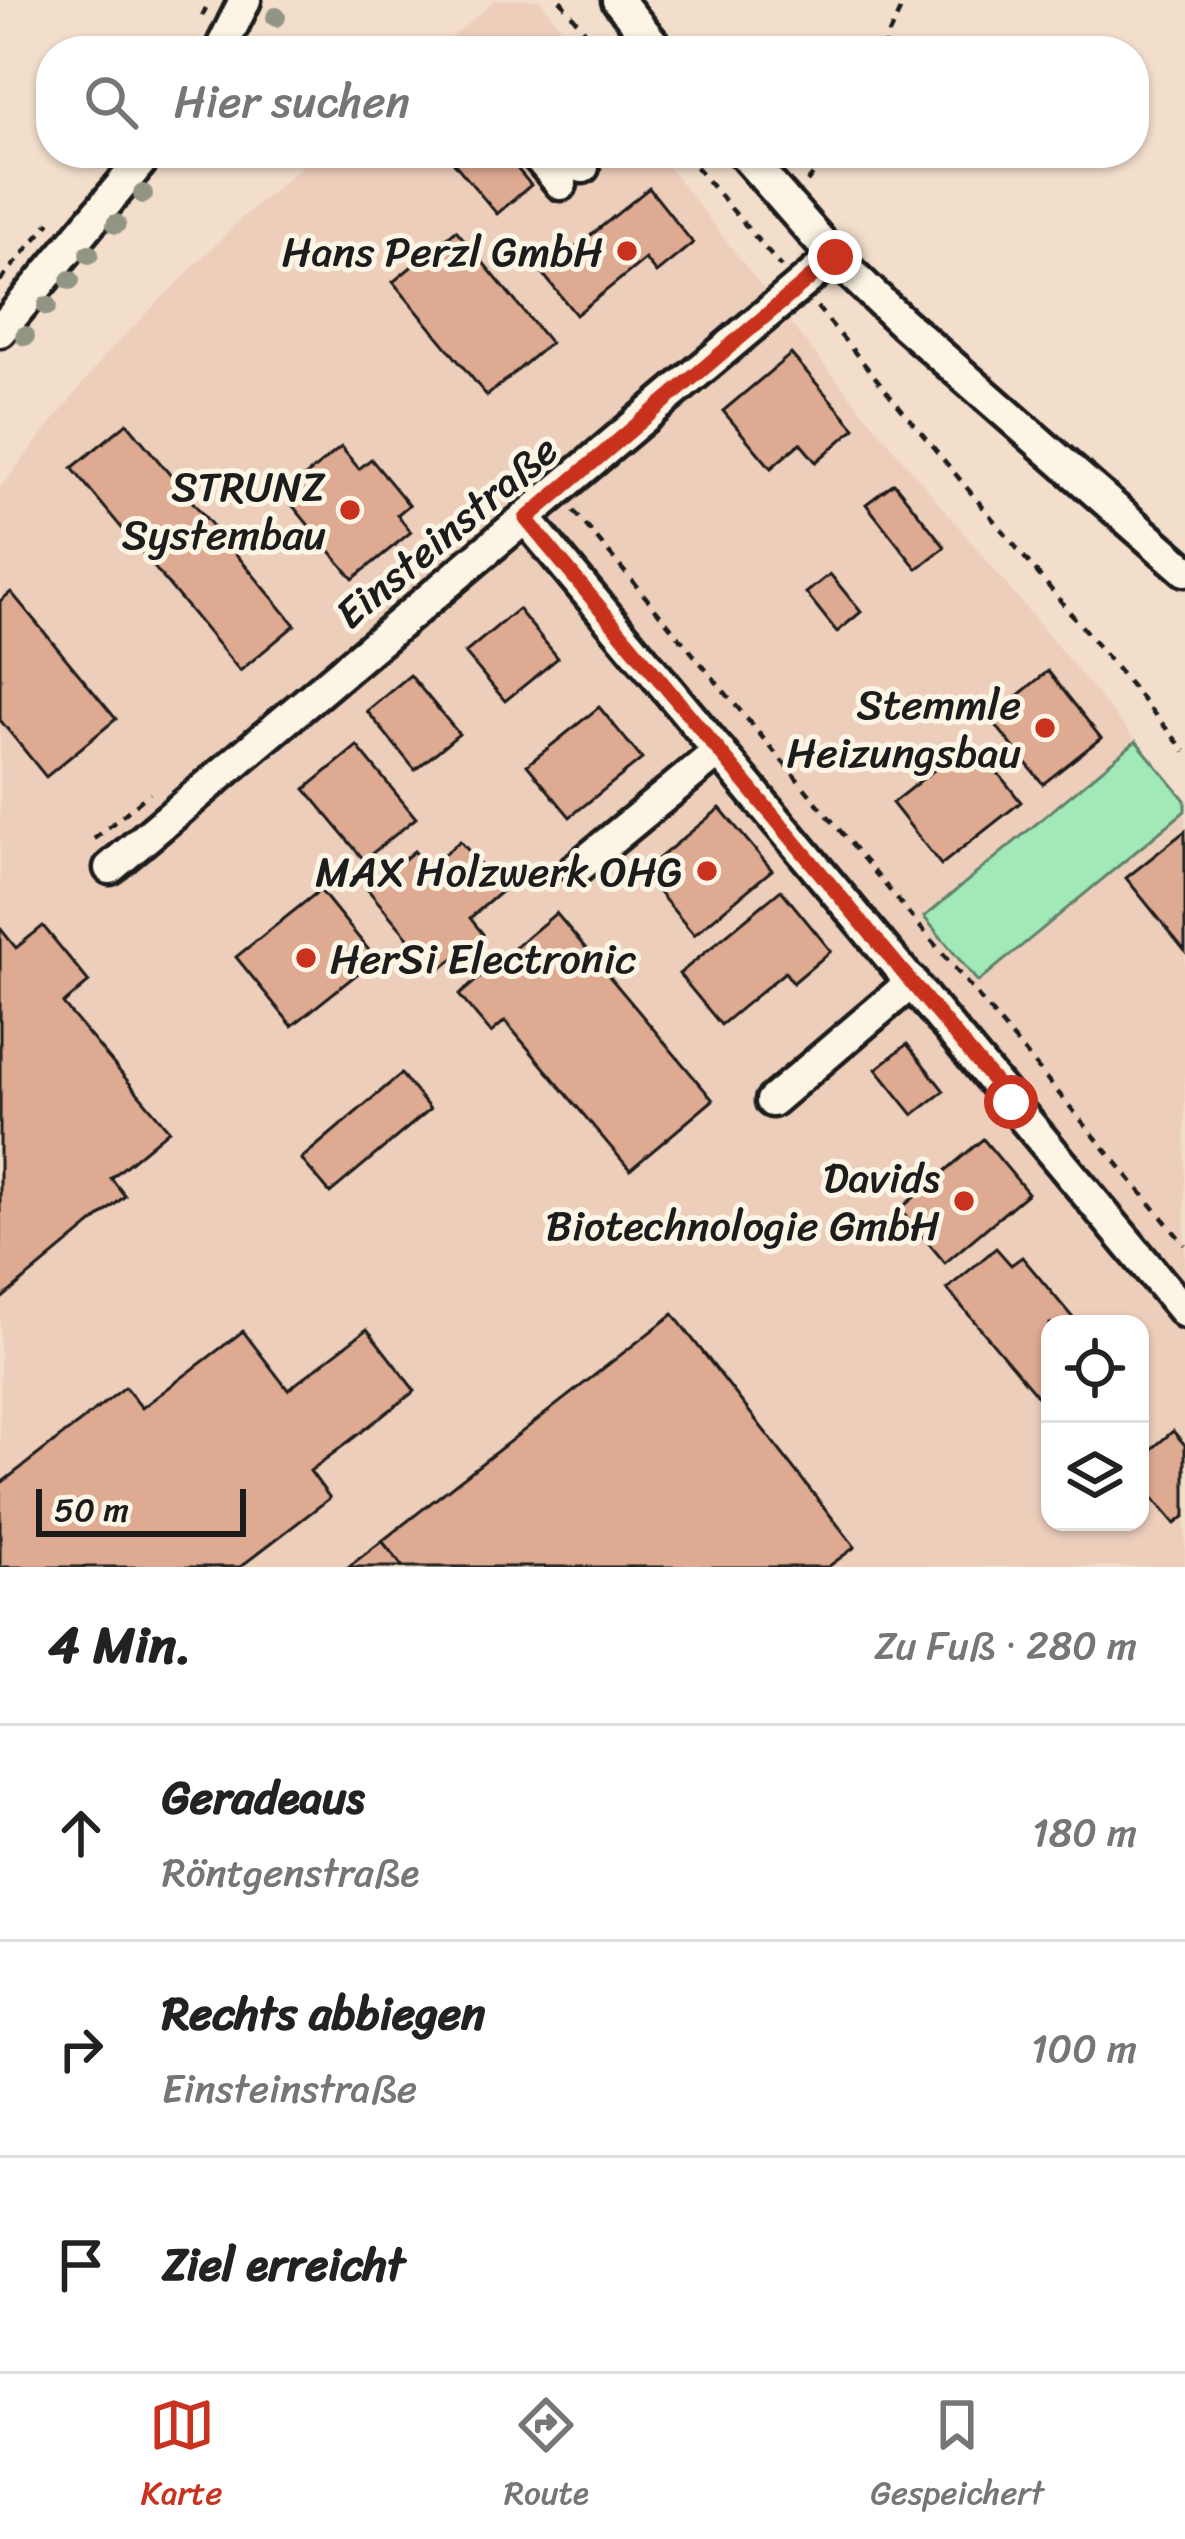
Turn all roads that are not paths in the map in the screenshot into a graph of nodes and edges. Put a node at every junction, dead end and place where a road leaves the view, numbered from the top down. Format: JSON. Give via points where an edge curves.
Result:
{"nodes":[{"id":1,"x":245,"y":0,"type":"edge"},
{"id":2,"x":618,"y":0,"type":"edge"},
{"id":3,"x":227,"y":36,"type":"edge"},
{"id":4,"x":647,"y":36,"type":"edge"},
{"id":5,"x":136,"y":168,"type":"edge"},
{"id":6,"x":756,"y":168,"type":"edge"},
{"id":7,"x":835,"y":257,"type":"junction"},
{"id":8,"x":0,"y":331,"type":"edge"},
{"id":9,"x":526,"y":519,"type":"junction"},
{"id":10,"x":1185,"y":570,"type":"edge"},
{"id":11,"x":719,"y":751,"type":"junction"},
{"id":12,"x":110,"y":868,"type":"dead end"},
{"id":13,"x":576,"y":869,"type":"dead end"},
{"id":14,"x":912,"y":982,"type":"junction"},
{"id":15,"x":772,"y":1101,"type":"dead end"},
{"id":16,"x":1185,"y":1312,"type":"edge"}],
"edges":[{"from":1,"to":3,"type":"street"},
{"from":2,"to":4,"type":"street"},
{"from":5,"to":8,"type":"street"},
{"from":6,"to":7,"type":"street"},
{"from":7,"to":9,"type":"street","name":"Einsteinstraße"},
{"from":7,"to":10,"type":"street"},
{"from":9,"to":11,"type":"street"},
{"from":9,"to":12,"type":"street","name":"Einsteinstraße"},
{"from":11,"to":13,"type":"street"},
{"from":11,"to":14,"type":"street"},
{"from":14,"to":15,"type":"street"},
{"from":14,"to":16,"type":"street"}]}
